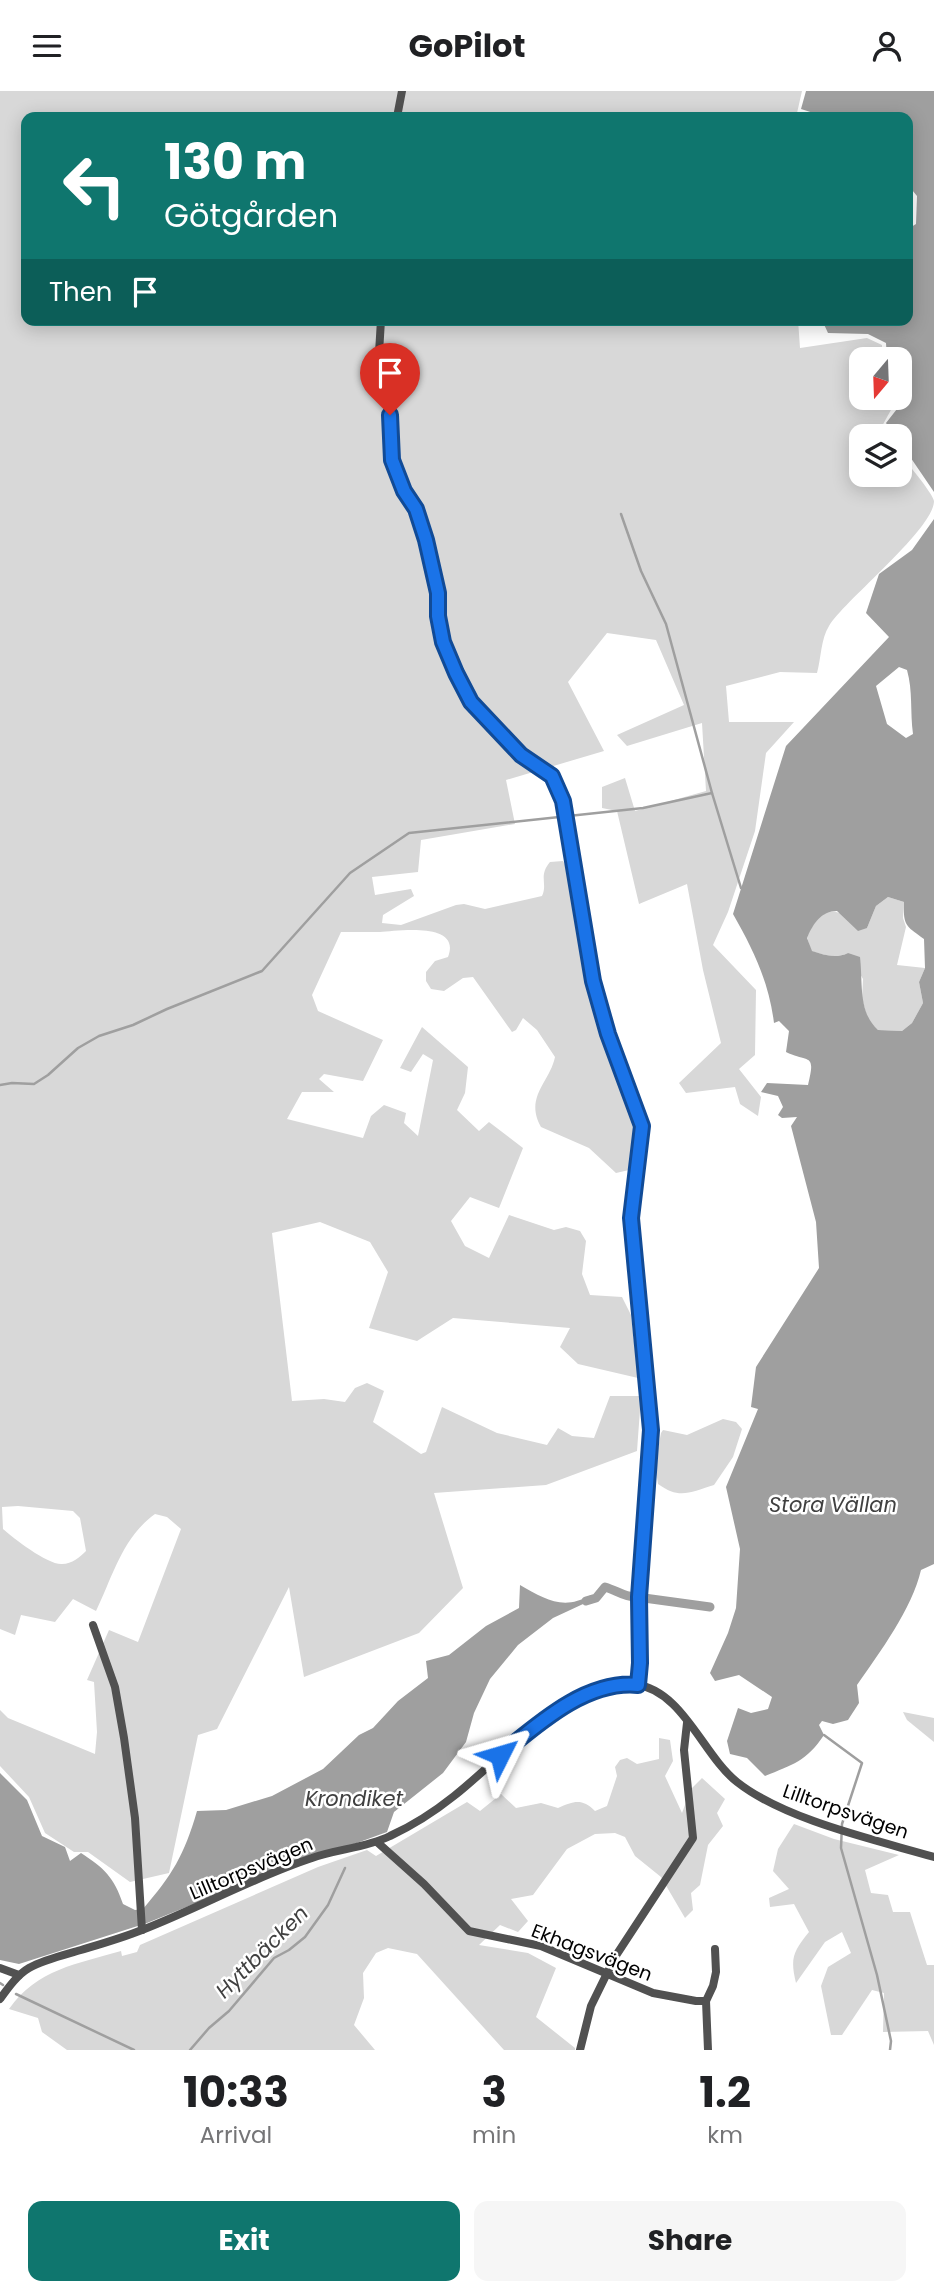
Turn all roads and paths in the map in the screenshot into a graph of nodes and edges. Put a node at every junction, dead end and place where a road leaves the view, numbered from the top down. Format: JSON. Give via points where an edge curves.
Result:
{"nodes":[{"id":1,"x":402,"y":91,"type":"edge"},
{"id":2,"x":398,"y":112,"type":"edge"},
{"id":3,"x":381,"y":326,"type":"edge"},
{"id":4,"x":93,"y":1625,"type":"dead end"},
{"id":5,"x":638,"y":1685,"type":"junction"},
{"id":6,"x":687,"y":1723,"type":"junction"},
{"id":7,"x":377,"y":1842,"type":"junction"},
{"id":8,"x":934,"y":1857,"type":"edge"},
{"id":9,"x":142,"y":1930,"type":"junction"},
{"id":10,"x":715,"y":1949,"type":"dead end"},
{"id":11,"x":0,"y":1968,"type":"edge"},
{"id":12,"x":608,"y":1973,"type":"junction"},
{"id":13,"x":19,"y":1975,"type":"junction"},
{"id":14,"x":0,"y":1999,"type":"edge"},
{"id":15,"x":706,"y":2001,"type":"junction"},
{"id":16,"x":580,"y":2050,"type":"edge"},
{"id":17,"x":708,"y":2050,"type":"edge"}],
"edges":[{"from":1,"to":2,"type":"street"},
{"from":3,"to":5,"type":"street","via":[[379,353],[392,460],[426,540],[443,642],[471,702],[521,755],[552,776],[558,789],[593,981],[642,1126],[631,1218],[651,1430]]},
{"from":4,"to":9,"type":"street","via":[[115,1687],[124,1738]]},
{"from":5,"to":6,"type":"street","name":"Lilltorpsvägen","via":[[661,1693]]},
{"from":5,"to":7,"type":"street","name":"Lilltorpsvägen","via":[[601,1689],[562,1709],[420,1822]]},
{"from":6,"to":8,"type":"street","name":"Lilltorpsvägen","via":[[726,1772],[759,1796],[836,1828]]},
{"from":6,"to":12,"type":"street","via":[[684,1750],[693,1838],[622,1944]]},
{"from":7,"to":9,"type":"street","name":"Lilltorpsvägen","via":[[304,1860]]},
{"from":7,"to":12,"type":"street","name":"Ekhagsvägen","via":[[469,1931],[531,1943]]},
{"from":9,"to":13,"type":"street","name":"Lilltorpsvägen","via":[[42,1962]]},
{"from":10,"to":15,"type":"street","via":[[716,1972]]},
{"from":11,"to":13,"type":"street"},
{"from":12,"to":15,"type":"street","name":"Ekhagsvägen","via":[[653,1993]]},
{"from":12,"to":16,"type":"street","via":[[591,2006]]},
{"from":13,"to":14,"type":"street","name":"Lilltorpsvägen"},
{"from":15,"to":17,"type":"street"}]}
